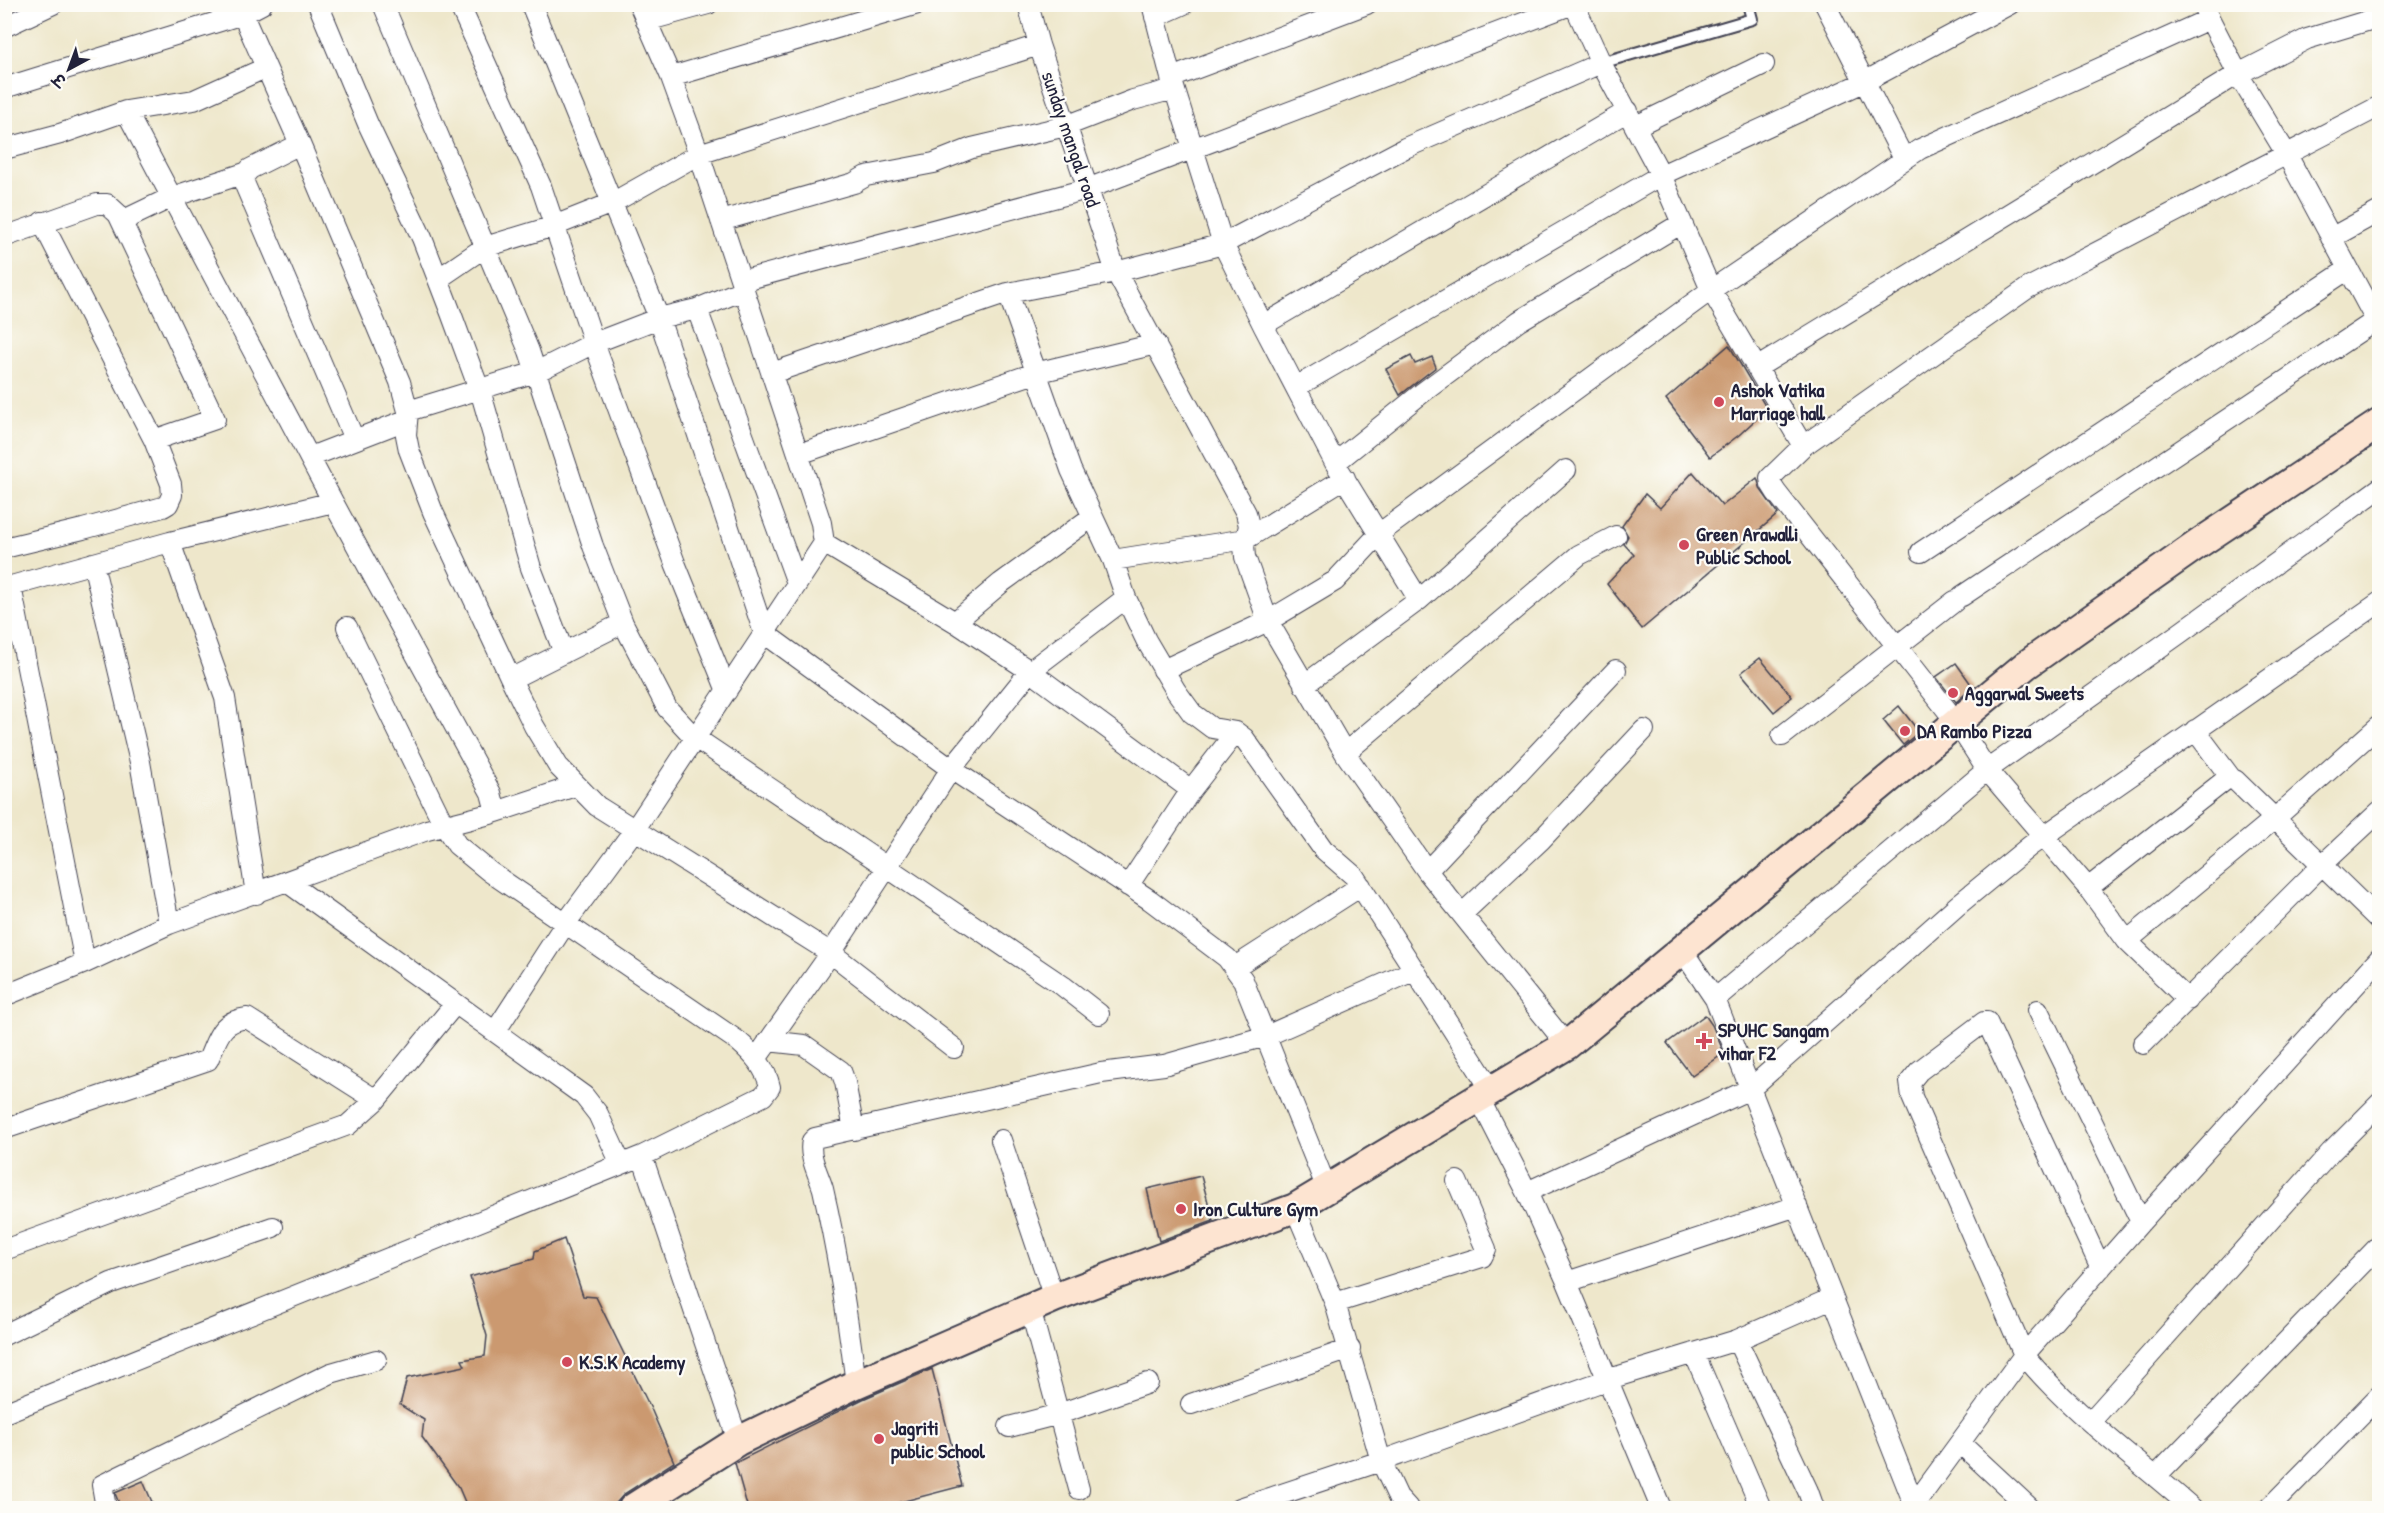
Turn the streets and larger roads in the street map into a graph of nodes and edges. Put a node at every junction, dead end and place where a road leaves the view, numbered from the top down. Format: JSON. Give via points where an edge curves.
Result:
{"nodes":[{"id":1,"x":53,"y":4,"type":"edge"},
{"id":2,"x":262,"y":4,"type":"edge"},
{"id":3,"x":318,"y":4,"type":"edge"},
{"id":4,"x":383,"y":4,"type":"edge"},
{"id":5,"x":459,"y":4,"type":"edge"},
{"id":6,"x":531,"y":4,"type":"edge"},
{"id":7,"x":708,"y":4,"type":"edge"},
{"id":8,"x":918,"y":4,"type":"edge"},
{"id":9,"x":1029,"y":4,"type":"edge"},
{"id":10,"x":1184,"y":4,"type":"edge"},
{"id":11,"x":1367,"y":4,"type":"edge"},
{"id":12,"x":1574,"y":4,"type":"edge"},
{"id":13,"x":1825,"y":4,"type":"edge"},
{"id":14,"x":2010,"y":4,"type":"edge"},
{"id":15,"x":241,"y":9,"type":"edge"},
{"id":16,"x":1153,"y":11,"type":"edge"},
{"id":17,"x":2205,"y":12,"type":"edge"},
{"id":18,"x":642,"y":13,"type":"edge"},
{"id":19,"x":2379,"y":17,"type":"edge"},
{"id":20,"x":4,"y":27,"type":"edge"},
{"id":21,"x":1039,"y":45,"type":"junction"},
{"id":22,"x":1601,"y":63,"type":"junction"},
{"id":23,"x":1764,"y":64,"type":"dead end"},
{"id":24,"x":265,"y":68,"type":"junction"},
{"id":25,"x":2238,"y":74,"type":"junction"},
{"id":26,"x":671,"y":77,"type":"junction"},
{"id":27,"x":1864,"y":82,"type":"junction"},
{"id":28,"x":1173,"y":83,"type":"junction"},
{"id":29,"x":4,"y":88,"type":"edge"},
{"id":30,"x":2379,"y":106,"type":"edge"},
{"id":31,"x":126,"y":111,"type":"junction"},
{"id":32,"x":1632,"y":119,"type":"junction"},
{"id":33,"x":1066,"y":126,"type":"junction"},
{"id":34,"x":300,"y":144,"type":"junction"},
{"id":35,"x":4,"y":149,"type":"edge"},
{"id":36,"x":1194,"y":150,"type":"junction"},
{"id":37,"x":699,"y":154,"type":"junction"},
{"id":38,"x":2287,"y":155,"type":"junction"},
{"id":39,"x":1904,"y":159,"type":"junction"},
{"id":40,"x":245,"y":173,"type":"junction"},
{"id":41,"x":1661,"y":176,"type":"junction"},
{"id":42,"x":1087,"y":189,"type":"junction"},
{"id":43,"x":172,"y":197,"type":"junction"},
{"id":44,"x":612,"y":203,"type":"junction"},
{"id":45,"x":2379,"y":211,"type":"edge"},
{"id":46,"x":721,"y":220,"type":"junction"},
{"id":47,"x":122,"y":221,"type":"junction"},
{"id":48,"x":42,"y":222,"type":"junction"},
{"id":49,"x":1682,"y":223,"type":"junction"},
{"id":50,"x":554,"y":226,"type":"junction"},
{"id":51,"x":4,"y":237,"type":"edge"},
{"id":52,"x":2331,"y":238,"type":"junction"},
{"id":53,"x":1222,"y":244,"type":"junction"},
{"id":54,"x":485,"y":247,"type":"junction"},
{"id":55,"x":2347,"y":270,"type":"junction"},
{"id":56,"x":1116,"y":272,"type":"junction"},
{"id":57,"x":438,"y":279,"type":"junction"},
{"id":58,"x":742,"y":286,"type":"junction"},
{"id":59,"x":1712,"y":290,"type":"junction"},
{"id":60,"x":1008,"y":293,"type":"junction"},
{"id":61,"x":697,"y":309,"type":"junction"},
{"id":62,"x":2376,"y":314,"type":"edge"},
{"id":63,"x":659,"y":318,"type":"junction"},
{"id":64,"x":1263,"y":325,"type":"junction"},
{"id":65,"x":594,"y":343,"type":"junction"},
{"id":66,"x":1156,"y":344,"type":"junction"},
{"id":67,"x":1758,"y":366,"type":"junction"},
{"id":68,"x":536,"y":372,"type":"junction"},
{"id":69,"x":772,"y":373,"type":"junction"},
{"id":70,"x":1035,"y":373,"type":"junction"},
{"id":71,"x":1296,"y":387,"type":"junction"},
{"id":72,"x":479,"y":390,"type":"junction"},
{"id":73,"x":407,"y":416,"type":"junction"},
{"id":74,"x":2379,"y":423,"type":"edge"},
{"id":75,"x":354,"y":439,"type":"junction"},
{"id":76,"x":154,"y":440,"type":"junction"},
{"id":77,"x":1803,"y":446,"type":"junction"},
{"id":78,"x":799,"y":454,"type":"junction"},
{"id":79,"x":310,"y":457,"type":"junction"},
{"id":80,"x":1340,"y":470,"type":"junction"},
{"id":81,"x":1566,"y":470,"type":"dead end"},
{"id":82,"x":2379,"y":488,"type":"edge"},
{"id":83,"x":333,"y":502,"type":"junction"},
{"id":84,"x":1092,"y":517,"type":"junction"},
{"id":85,"x":1380,"y":533,"type":"junction"},
{"id":86,"x":1616,"y":536,"type":"dead end"},
{"id":87,"x":1246,"y":539,"type":"junction"},
{"id":88,"x":170,"y":542,"type":"junction"},
{"id":89,"x":824,"y":543,"type":"junction"},
{"id":90,"x":4,"y":548,"type":"edge"},
{"id":91,"x":1921,"y":552,"type":"dead end"},
{"id":92,"x":1113,"y":560,"type":"junction"},
{"id":93,"x":93,"y":563,"type":"junction"},
{"id":94,"x":797,"y":583,"type":"junction"},
{"id":95,"x":8,"y":587,"type":"edge"},
{"id":96,"x":1126,"y":598,"type":"junction"},
{"id":97,"x":1419,"y":600,"type":"junction"},
{"id":98,"x":2379,"y":602,"type":"edge"},
{"id":99,"x":1268,"y":621,"type":"junction"},
{"id":100,"x":955,"y":622,"type":"junction"},
{"id":101,"x":623,"y":623,"type":"junction"},
{"id":102,"x":347,"y":627,"type":"dead end"},
{"id":103,"x":764,"y":633,"type":"junction"},
{"id":104,"x":1898,"y":647,"type":"junction"},
{"id":105,"x":564,"y":653,"type":"junction"},
{"id":106,"x":1163,"y":669,"type":"junction"},
{"id":107,"x":1616,"y":670,"type":"dead end"},
{"id":108,"x":1030,"y":671,"type":"junction"},
{"id":109,"x":511,"y":679,"type":"junction"},
{"id":110,"x":1304,"y":685,"type":"junction"},
{"id":111,"x":727,"y":691,"type":"junction"},
{"id":112,"x":1957,"y":723,"type":"junction"},
{"id":113,"x":2379,"y":725,"type":"edge"},
{"id":114,"x":1644,"y":730,"type":"dead end"},
{"id":115,"x":2195,"y":730,"type":"junction"},
{"id":116,"x":1236,"y":732,"type":"junction"},
{"id":117,"x":1782,"y":736,"type":"dead end"},
{"id":118,"x":694,"y":737,"type":"junction"},
{"id":119,"x":1345,"y":753,"type":"junction"},
{"id":120,"x":951,"y":770,"type":"junction"},
{"id":121,"x":1987,"y":770,"type":"junction"},
{"id":122,"x":2231,"y":778,"type":"junction"},
{"id":123,"x":575,"y":786,"type":"junction"},
{"id":124,"x":1191,"y":790,"type":"junction"},
{"id":125,"x":2379,"y":811,"type":"edge"},
{"id":126,"x":496,"y":812,"type":"junction"},
{"id":127,"x":2273,"y":820,"type":"junction"},
{"id":128,"x":444,"y":825,"type":"junction"},
{"id":129,"x":635,"y":829,"type":"junction"},
{"id":130,"x":2043,"y":836,"type":"junction"},
{"id":131,"x":2322,"y":865,"type":"junction"},
{"id":132,"x":887,"y":866,"type":"junction"},
{"id":133,"x":1427,"y":871,"type":"junction"},
{"id":134,"x":287,"y":882,"type":"junction"},
{"id":135,"x":1128,"y":886,"type":"junction"},
{"id":136,"x":1360,"y":886,"type":"junction"},
{"id":137,"x":2088,"y":888,"type":"junction"},
{"id":138,"x":256,"y":894,"type":"junction"},
{"id":139,"x":1462,"y":914,"type":"junction"},
{"id":140,"x":2379,"y":921,"type":"edge"},
{"id":141,"x":169,"y":924,"type":"junction"},
{"id":142,"x":565,"y":924,"type":"junction"},
{"id":143,"x":2127,"y":941,"type":"junction"},
{"id":144,"x":1682,"y":950,"type":"junction"},
{"id":145,"x":831,"y":952,"type":"junction"},
{"id":146,"x":2379,"y":958,"type":"edge"},
{"id":147,"x":85,"y":963,"type":"junction"},
{"id":148,"x":1235,"y":967,"type":"junction"},
{"id":149,"x":1413,"y":970,"type":"junction"},
{"id":150,"x":4,"y":996,"type":"edge"},
{"id":151,"x":1715,"y":999,"type":"junction"},
{"id":152,"x":2188,"y":1000,"type":"junction"},
{"id":153,"x":455,"y":1004,"type":"junction"},
{"id":154,"x":2038,"y":1010,"type":"dead end"},
{"id":155,"x":1099,"y":1014,"type":"dead end"},
{"id":156,"x":495,"y":1032,"type":"junction"},
{"id":157,"x":1266,"y":1036,"type":"junction"},
{"id":158,"x":768,"y":1041,"type":"junction"},
{"id":159,"x":2143,"y":1044,"type":"dead end"},
{"id":160,"x":1567,"y":1045,"type":"junction"},
{"id":161,"x":954,"y":1048,"type":"dead end"},
{"id":162,"x":756,"y":1059,"type":"junction"},
{"id":163,"x":1750,"y":1089,"type":"junction"},
{"id":164,"x":1485,"y":1094,"type":"junction"},
{"id":165,"x":376,"y":1100,"type":"junction"},
{"id":166,"x":2379,"y":1103,"type":"edge"},
{"id":167,"x":4,"y":1129,"type":"edge"},
{"id":168,"x":854,"y":1130,"type":"junction"},
{"id":169,"x":1001,"y":1140,"type":"dead end"},
{"id":170,"x":642,"y":1156,"type":"junction"},
{"id":171,"x":621,"y":1164,"type":"junction"},
{"id":172,"x":1457,"y":1181,"type":"dead end"},
{"id":173,"x":1327,"y":1189,"type":"junction"},
{"id":174,"x":1527,"y":1192,"type":"junction"},
{"id":175,"x":1797,"y":1206,"type":"junction"},
{"id":176,"x":1295,"y":1208,"type":"junction"},
{"id":177,"x":2140,"y":1221,"type":"junction"},
{"id":178,"x":273,"y":1227,"type":"dead end"},
{"id":179,"x":2379,"y":1245,"type":"edge"},
{"id":180,"x":4,"y":1250,"type":"edge"},
{"id":181,"x":2101,"y":1268,"type":"junction"},
{"id":182,"x":1568,"y":1282,"type":"junction"},
{"id":183,"x":1832,"y":1298,"type":"junction"},
{"id":184,"x":1042,"y":1303,"type":"junction"},
{"id":185,"x":1335,"y":1303,"type":"junction"},
{"id":186,"x":4,"y":1335,"type":"edge"},
{"id":187,"x":1737,"y":1340,"type":"junction"},
{"id":188,"x":1350,"y":1349,"type":"junction"},
{"id":189,"x":1694,"y":1353,"type":"junction"},
{"id":190,"x":2024,"y":1355,"type":"junction"},
{"id":191,"x":376,"y":1360,"type":"dead end"},
{"id":192,"x":1606,"y":1380,"type":"junction"},
{"id":193,"x":1148,"y":1383,"type":"dead end"},
{"id":194,"x":856,"y":1384,"type":"junction"},
{"id":195,"x":2379,"y":1395,"type":"edge"},
{"id":196,"x":1191,"y":1404,"type":"dead end"},
{"id":197,"x":4,"y":1413,"type":"edge"},
{"id":198,"x":1059,"y":1414,"type":"junction"},
{"id":199,"x":2091,"y":1421,"type":"junction"},
{"id":200,"x":1009,"y":1427,"type":"dead end"},
{"id":201,"x":738,"y":1441,"type":"junction"},
{"id":202,"x":1960,"y":1443,"type":"junction"},
{"id":203,"x":1381,"y":1461,"type":"junction"},
{"id":204,"x":2156,"y":1476,"type":"junction"},
{"id":205,"x":1079,"y":1489,"type":"dead end"},
{"id":206,"x":1293,"y":1500,"type":"edge"},
{"id":207,"x":1913,"y":1506,"type":"edge"},
{"id":208,"x":106,"y":1509,"type":"edge"},
{"id":209,"x":633,"y":1509,"type":"edge"},
{"id":210,"x":1240,"y":1509,"type":"edge"},
{"id":211,"x":1408,"y":1509,"type":"edge"},
{"id":212,"x":1661,"y":1509,"type":"edge"},
{"id":213,"x":1761,"y":1509,"type":"edge"},
{"id":214,"x":1814,"y":1509,"type":"edge"},
{"id":215,"x":2030,"y":1509,"type":"edge"},
{"id":216,"x":2192,"y":1509,"type":"edge"},
{"id":217,"x":2269,"y":1509,"type":"edge"}],
"edges":[{"from":1,"to":20,"type":"street"},
{"from":2,"to":15,"type":"street"},
{"from":3,"to":57,"type":"street"},
{"from":4,"to":54,"type":"street"},
{"from":5,"to":50,"type":"street","via":[[541,186]]},
{"from":6,"to":44,"type":"street"},
{"from":7,"to":18,"type":"street"},
{"from":8,"to":26,"type":"street"},
{"from":9,"to":21,"type":"street","name":"sunday mangal road"},
{"from":10,"to":16,"type":"street"},
{"from":11,"to":28,"type":"street"},
{"from":12,"to":22,"type":"street"},
{"from":12,"to":36,"type":"street"},
{"from":13,"to":27,"type":"street"},
{"from":14,"to":27,"type":"street"},
{"from":15,"to":24,"type":"street"},
{"from":15,"to":29,"type":"street"},
{"from":16,"to":28,"type":"street"},
{"from":17,"to":25,"type":"street"},
{"from":17,"to":39,"type":"street"},
{"from":18,"to":26,"type":"street"},
{"from":19,"to":25,"type":"street","via":[[2307,39]]},
{"from":21,"to":33,"type":"street","name":"sunday mangal road"},
{"from":21,"to":37,"type":"street"},
{"from":22,"to":32,"type":"street"},
{"from":22,"to":53,"type":"street","via":[[1405,148]]},
{"from":23,"to":32,"type":"street"},
{"from":24,"to":31,"type":"street","via":[[194,100]]},
{"from":24,"to":34,"type":"street"},
{"from":25,"to":38,"type":"street"},
{"from":25,"to":67,"type":"street"},
{"from":26,"to":37,"type":"street"},
{"from":27,"to":39,"type":"street"},
{"from":27,"to":41,"type":"street"},
{"from":28,"to":33,"type":"street"},
{"from":28,"to":36,"type":"street"},
{"from":30,"to":38,"type":"street"},
{"from":31,"to":35,"type":"street"},
{"from":31,"to":43,"type":"street"},
{"from":32,"to":41,"type":"street"},
{"from":32,"to":64,"type":"street"},
{"from":33,"to":42,"type":"street","name":"sunday mangal road"},
{"from":33,"to":46,"type":"street","via":[[972,148],[934,163],[866,176],[854,183]]},
{"from":34,"to":40,"type":"street"},
{"from":34,"to":73,"type":"street","via":[[400,382]]},
{"from":36,"to":42,"type":"street"},
{"from":36,"to":53,"type":"street"},
{"from":37,"to":44,"type":"street"},
{"from":37,"to":46,"type":"street"},
{"from":38,"to":52,"type":"street"},
{"from":38,"to":77,"type":"street","via":[[2028,288]]},
{"from":39,"to":59,"type":"street"},
{"from":40,"to":43,"type":"street"},
{"from":40,"to":75,"type":"street","via":[[242,178]]},
{"from":41,"to":49,"type":"street"},
{"from":41,"to":71,"type":"street"},
{"from":42,"to":56,"type":"street","name":"sunday mangal road"},
{"from":42,"to":58,"type":"street"},
{"from":43,"to":47,"type":"street"},
{"from":43,"to":79,"type":"street"},
{"from":44,"to":50,"type":"street"},
{"from":44,"to":63,"type":"street"},
{"from":45,"to":52,"type":"street"},
{"from":46,"to":58,"type":"street"},
{"from":47,"to":48,"type":"street","via":[[104,203]]},
{"from":47,"to":76,"type":"street","via":[[215,419]]},
{"from":48,"to":51,"type":"street"},
{"from":48,"to":76,"type":"street"},
{"from":49,"to":59,"type":"street"},
{"from":49,"to":80,"type":"street","via":[[1519,321],[1422,393]]},
{"from":50,"to":54,"type":"street"},
{"from":50,"to":65,"type":"street"},
{"from":52,"to":55,"type":"street"},
{"from":53,"to":56,"type":"street"},
{"from":53,"to":64,"type":"street"},
{"from":54,"to":57,"type":"street"},
{"from":54,"to":68,"type":"street"},
{"from":55,"to":62,"type":"street"},
{"from":55,"to":91,"type":"street"},
{"from":56,"to":60,"type":"street"},
{"from":56,"to":66,"type":"street","name":"sunday mangal road"},
{"from":57,"to":72,"type":"street"},
{"from":58,"to":61,"type":"street"},
{"from":58,"to":69,"type":"street"},
{"from":59,"to":67,"type":"street"},
{"from":59,"to":85,"type":"street"},
{"from":60,"to":69,"type":"street"},
{"from":60,"to":70,"type":"street"},
{"from":61,"to":63,"type":"street"},
{"from":61,"to":94,"type":"street"},
{"from":62,"to":104,"type":"street","via":[[1958,599]]},
{"from":63,"to":65,"type":"street"},
{"from":63,"to":103,"type":"street"},
{"from":64,"to":71,"type":"street"},
{"from":65,"to":68,"type":"street"},
{"from":65,"to":111,"type":"street"},
{"from":66,"to":70,"type":"street"},
{"from":66,"to":87,"type":"street","name":"sunday mangal road","via":[[1246,513]]},
{"from":67,"to":77,"type":"street"},
{"from":68,"to":72,"type":"street"},
{"from":68,"to":101,"type":"street","via":[[593,546]]},
{"from":69,"to":78,"type":"street"},
{"from":70,"to":78,"type":"street"},
{"from":70,"to":84,"type":"street"},
{"from":71,"to":80,"type":"street"},
{"from":72,"to":73,"type":"street"},
{"from":72,"to":105,"type":"street","via":[[531,568]]},
{"from":73,"to":75,"type":"street"},
{"from":73,"to":109,"type":"street","via":[[409,450],[433,512]]},
{"from":74,"to":112,"type":"street","via":[[2026,665]]},
{"from":75,"to":79,"type":"street"},
{"from":76,"to":90,"type":"street","via":[[171,484],[168,504],[83,530]]},
{"from":77,"to":104,"type":"street","via":[[1772,475],[1771,484]]},
{"from":78,"to":89,"type":"street"},
{"from":79,"to":83,"type":"street"},
{"from":80,"to":85,"type":"street"},
{"from":80,"to":87,"type":"street"},
{"from":81,"to":97,"type":"street"},
{"from":82,"to":121,"type":"street"},
{"from":83,"to":88,"type":"street"},
{"from":83,"to":126,"type":"street","via":[[491,793]]},
{"from":84,"to":92,"type":"street"},
{"from":84,"to":100,"type":"street"},
{"from":85,"to":97,"type":"street"},
{"from":85,"to":99,"type":"street","via":[[1335,581]]},
{"from":86,"to":119,"type":"street","via":[[1579,555]]},
{"from":87,"to":92,"type":"street"},
{"from":87,"to":99,"type":"street","name":"sunday mangal road","via":[[1245,557]]},
{"from":88,"to":93,"type":"street"},
{"from":88,"to":138,"type":"street","via":[[225,698]]},
{"from":89,"to":94,"type":"street"},
{"from":89,"to":100,"type":"street"},
{"from":92,"to":96,"type":"street"},
{"from":93,"to":95,"type":"street"},
{"from":93,"to":141,"type":"street","via":[[140,762]]},
{"from":94,"to":103,"type":"street"},
{"from":95,"to":147,"type":"street"},
{"from":96,"to":106,"type":"street"},
{"from":96,"to":108,"type":"street"},
{"from":97,"to":110,"type":"street"},
{"from":98,"to":115,"type":"street"},
{"from":99,"to":106,"type":"street"},
{"from":99,"to":110,"type":"street","name":"sunday mangal road"},
{"from":100,"to":108,"type":"street"},
{"from":101,"to":105,"type":"street"},
{"from":101,"to":118,"type":"street","via":[[667,708]]},
{"from":102,"to":128,"type":"street"},
{"from":103,"to":111,"type":"street"},
{"from":103,"to":120,"type":"street"},
{"from":104,"to":112,"type":"street"},
{"from":104,"to":117,"type":"street"},
{"from":105,"to":109,"type":"street"},
{"from":106,"to":116,"type":"street","via":[[1197,718],[1212,728]]},
{"from":107,"to":133,"type":"street"},
{"from":108,"to":120,"type":"street"},
{"from":108,"to":124,"type":"street"},
{"from":109,"to":123,"type":"street","via":[[534,726]]},
{"from":110,"to":119,"type":"street","name":"sunday mangal road"},
{"from":111,"to":118,"type":"street"},
{"from":112,"to":121,"type":"street"},
{"from":112,"to":144,"type":"street"},
{"from":113,"to":127,"type":"street"},
{"from":114,"to":139,"type":"street","via":[[1541,840]]},
{"from":115,"to":122,"type":"street"},
{"from":115,"to":130,"type":"street"},
{"from":116,"to":124,"type":"street"},
{"from":116,"to":136,"type":"street","via":[[1251,746],[1323,849]]},
{"from":118,"to":129,"type":"street"},
{"from":118,"to":132,"type":"street"},
{"from":119,"to":133,"type":"street","name":"sunday mangal road"},
{"from":120,"to":132,"type":"street"},
{"from":120,"to":135,"type":"street"},
{"from":121,"to":130,"type":"street"},
{"from":121,"to":151,"type":"street"},
{"from":122,"to":127,"type":"street"},
{"from":122,"to":137,"type":"street"},
{"from":123,"to":126,"type":"street"},
{"from":123,"to":129,"type":"street","via":[[597,806]]},
{"from":124,"to":135,"type":"street"},
{"from":125,"to":131,"type":"street"},
{"from":126,"to":128,"type":"street"},
{"from":127,"to":131,"type":"street"},
{"from":127,"to":143,"type":"street"},
{"from":128,"to":134,"type":"street"},
{"from":128,"to":142,"type":"street","via":[[463,851]]},
{"from":129,"to":142,"type":"street"},
{"from":129,"to":145,"type":"street"},
{"from":130,"to":137,"type":"street"},
{"from":130,"to":163,"type":"street","via":[[1958,905]]},
{"from":131,"to":140,"type":"street"},
{"from":131,"to":152,"type":"street"},
{"from":132,"to":145,"type":"street"},
{"from":132,"to":155,"type":"street"},
{"from":133,"to":139,"type":"street","name":"sunday mangal road"},
{"from":134,"to":138,"type":"street"},
{"from":134,"to":153,"type":"street"},
{"from":135,"to":148,"type":"street"},
{"from":136,"to":148,"type":"street"},
{"from":136,"to":149,"type":"street"},
{"from":137,"to":143,"type":"street"},
{"from":138,"to":141,"type":"street"},
{"from":139,"to":160,"type":"street","name":"sunday mangal road"},
{"from":141,"to":147,"type":"street"},
{"from":142,"to":156,"type":"street"},
{"from":142,"to":162,"type":"street","via":[[738,1041]]},
{"from":143,"to":152,"type":"street"},
{"from":144,"to":151,"type":"street"},
{"from":144,"to":160,"type":"street"},
{"from":145,"to":158,"type":"street"},
{"from":145,"to":161,"type":"street"},
{"from":146,"to":177,"type":"street"},
{"from":147,"to":150,"type":"street"},
{"from":148,"to":157,"type":"street"},
{"from":149,"to":157,"type":"street"},
{"from":149,"to":164,"type":"street"},
{"from":151,"to":163,"type":"street"},
{"from":152,"to":159,"type":"street"},
{"from":153,"to":156,"type":"street"},
{"from":153,"to":165,"type":"street"},
{"from":154,"to":177,"type":"street"},
{"from":156,"to":171,"type":"street","via":[[592,1105]]},
{"from":157,"to":168,"type":"street","via":[[1164,1065],[1101,1073]]},
{"from":157,"to":173,"type":"street"},
{"from":158,"to":162,"type":"street"},
{"from":158,"to":168,"type":"street","via":[[804,1045],[841,1071]]},
{"from":160,"to":164,"type":"street"},
{"from":162,"to":170,"type":"street","via":[[768,1077],[770,1087],[766,1094]]},
{"from":163,"to":174,"type":"street"},
{"from":163,"to":175,"type":"street"},
{"from":164,"to":173,"type":"street"},
{"from":164,"to":174,"type":"street"},
{"from":165,"to":167,"type":"street","via":[[247,1018],[235,1019],[222,1028],[208,1060]]},
{"from":165,"to":180,"type":"street","via":[[348,1125]]},
{"from":166,"to":199,"type":"street"},
{"from":168,"to":194,"type":"street","via":[[815,1138],[811,1150],[844,1292]]},
{"from":169,"to":184,"type":"street"},
{"from":170,"to":171,"type":"street"},
{"from":170,"to":201,"type":"street"},
{"from":171,"to":197,"type":"street"},
{"from":172,"to":185,"type":"street","via":[[1486,1249],[1482,1257]]},
{"from":173,"to":176,"type":"street"},
{"from":174,"to":182,"type":"street"},
{"from":175,"to":182,"type":"street"},
{"from":175,"to":183,"type":"street"},
{"from":176,"to":184,"type":"street"},
{"from":176,"to":185,"type":"street"},
{"from":177,"to":181,"type":"street"},
{"from":178,"to":186,"type":"street","via":[[111,1283]]},
{"from":179,"to":204,"type":"street"},
{"from":181,"to":190,"type":"street"},
{"from":181,"to":190,"type":"street","via":[[1984,1022],[1910,1082],[1912,1097]]},
{"from":182,"to":192,"type":"street"},
{"from":183,"to":187,"type":"street"},
{"from":183,"to":207,"type":"street"},
{"from":184,"to":194,"type":"street"},
{"from":184,"to":198,"type":"street"},
{"from":185,"to":188,"type":"street"},
{"from":187,"to":189,"type":"street"},
{"from":187,"to":214,"type":"street"},
{"from":188,"to":196,"type":"street"},
{"from":188,"to":203,"type":"street"},
{"from":189,"to":192,"type":"street"},
{"from":189,"to":213,"type":"street"},
{"from":190,"to":199,"type":"street"},
{"from":190,"to":202,"type":"street"},
{"from":191,"to":208,"type":"street","via":[[331,1373],[102,1485]]},
{"from":192,"to":203,"type":"street"},
{"from":192,"to":212,"type":"street"},
{"from":193,"to":198,"type":"street"},
{"from":194,"to":201,"type":"street"},
{"from":195,"to":217,"type":"street"},
{"from":198,"to":200,"type":"street"},
{"from":198,"to":205,"type":"street"},
{"from":199,"to":204,"type":"street"},
{"from":201,"to":209,"type":"street"},
{"from":202,"to":207,"type":"street"},
{"from":202,"to":215,"type":"street"},
{"from":203,"to":206,"type":"street"},
{"from":203,"to":211,"type":"street"},
{"from":204,"to":216,"type":"street"},
{"from":206,"to":210,"type":"street"}]}
